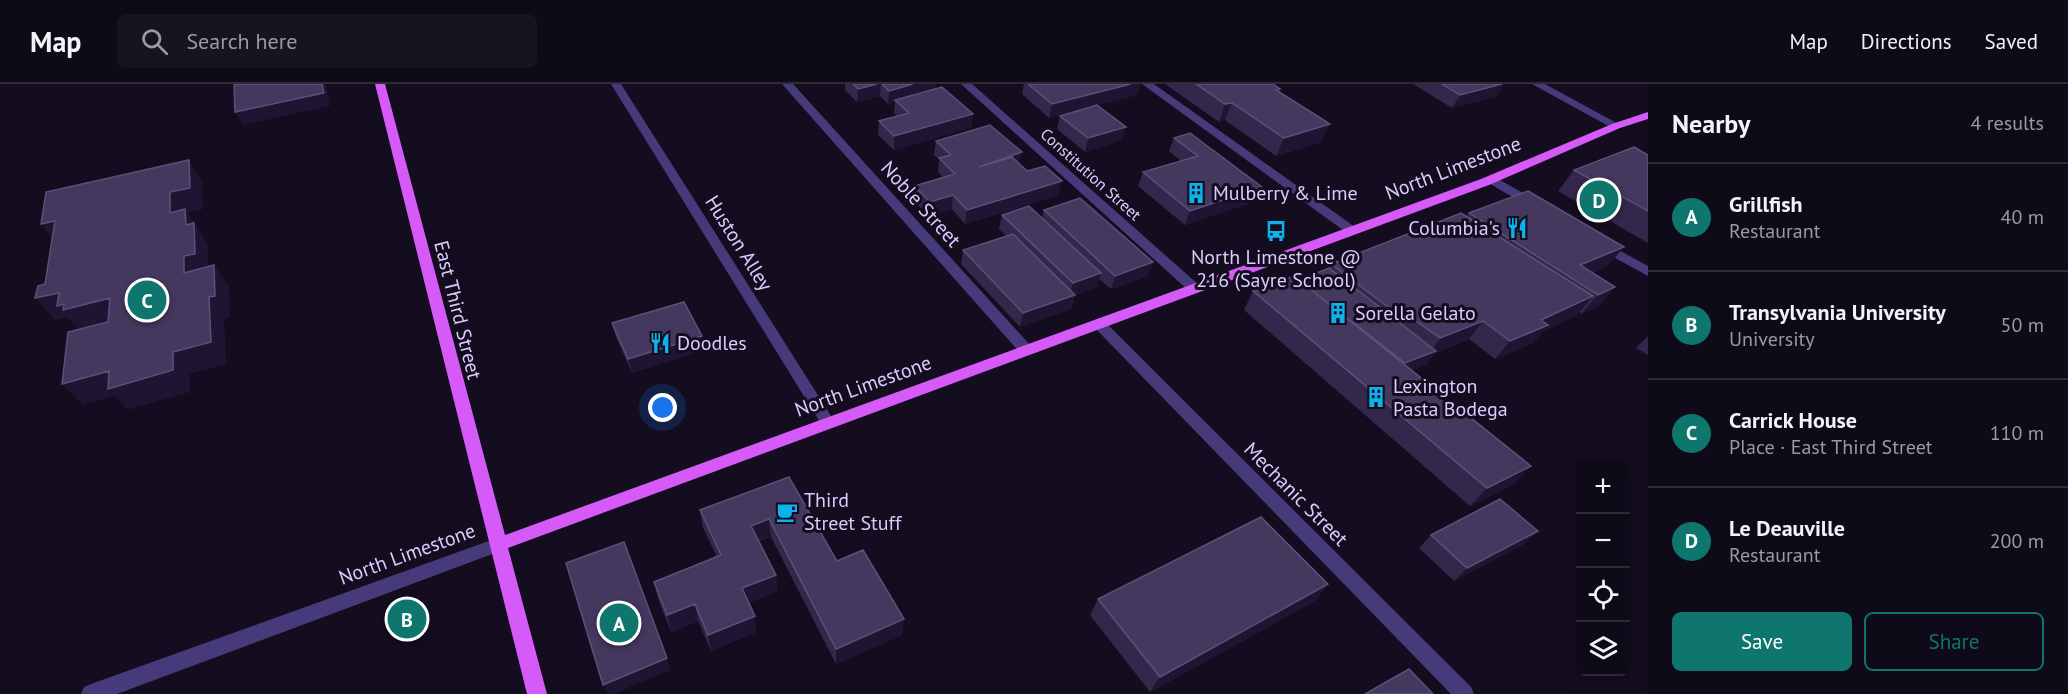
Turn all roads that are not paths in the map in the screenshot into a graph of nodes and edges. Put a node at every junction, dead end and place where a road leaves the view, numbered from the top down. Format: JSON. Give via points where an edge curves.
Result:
{"nodes":[{"id":1,"x":380,"y":84,"type":"edge"},
{"id":2,"x":616,"y":84,"type":"edge"},
{"id":3,"x":787,"y":84,"type":"edge"},
{"id":4,"x":966,"y":84,"type":"edge"},
{"id":5,"x":1147,"y":84,"type":"edge"},
{"id":6,"x":1537,"y":84,"type":"edge"},
{"id":7,"x":1648,"y":115,"type":"edge"},
{"id":8,"x":1616,"y":126,"type":"junction"},
{"id":9,"x":1491,"y":179,"type":"junction"},
{"id":10,"x":1546,"y":212,"type":"edge"},
{"id":11,"x":1351,"y":230,"type":"junction"},
{"id":12,"x":1587,"y":236,"type":"edge"},
{"id":13,"x":1648,"y":272,"type":"edge"},
{"id":14,"x":1194,"y":288,"type":"junction"},
{"id":15,"x":1098,"y":324,"type":"junction"},
{"id":16,"x":1026,"y":350,"type":"junction"},
{"id":17,"x":828,"y":423,"type":"junction"},
{"id":18,"x":497,"y":545,"type":"junction"},
{"id":19,"x":91,"y":694,"type":"edge"},
{"id":20,"x":537,"y":694,"type":"edge"},
{"id":21,"x":1464,"y":694,"type":"edge"}],
"edges":[{"from":1,"to":18,"type":"main road","name":"East Third Street"},
{"from":2,"to":17,"type":"street","name":"Huston Alley"},
{"from":3,"to":16,"type":"street","name":"Noble Street"},
{"from":4,"to":14,"type":"street","name":"Constitution Street"},
{"from":5,"to":11,"type":"street"},
{"from":6,"to":8,"type":"street"},
{"from":7,"to":8,"type":"main road","name":"North Limestone"},
{"from":8,"to":9,"type":"main road","name":"North Limestone"},
{"from":9,"to":10,"type":"street"},
{"from":9,"to":11,"type":"main road","name":"North Limestone"},
{"from":11,"to":14,"type":"main road","name":"North Limestone"},
{"from":12,"to":13,"type":"street"},
{"from":14,"to":15,"type":"main road","name":"North Limestone"},
{"from":15,"to":16,"type":"main road","name":"North Limestone"},
{"from":15,"to":21,"type":"street","name":"Mechanic Street"},
{"from":16,"to":17,"type":"main road","name":"North Limestone"},
{"from":17,"to":18,"type":"main road","name":"North Limestone"},
{"from":18,"to":19,"type":"street","name":"North Limestone"},
{"from":18,"to":20,"type":"main road","name":"East Third Street"}]}
